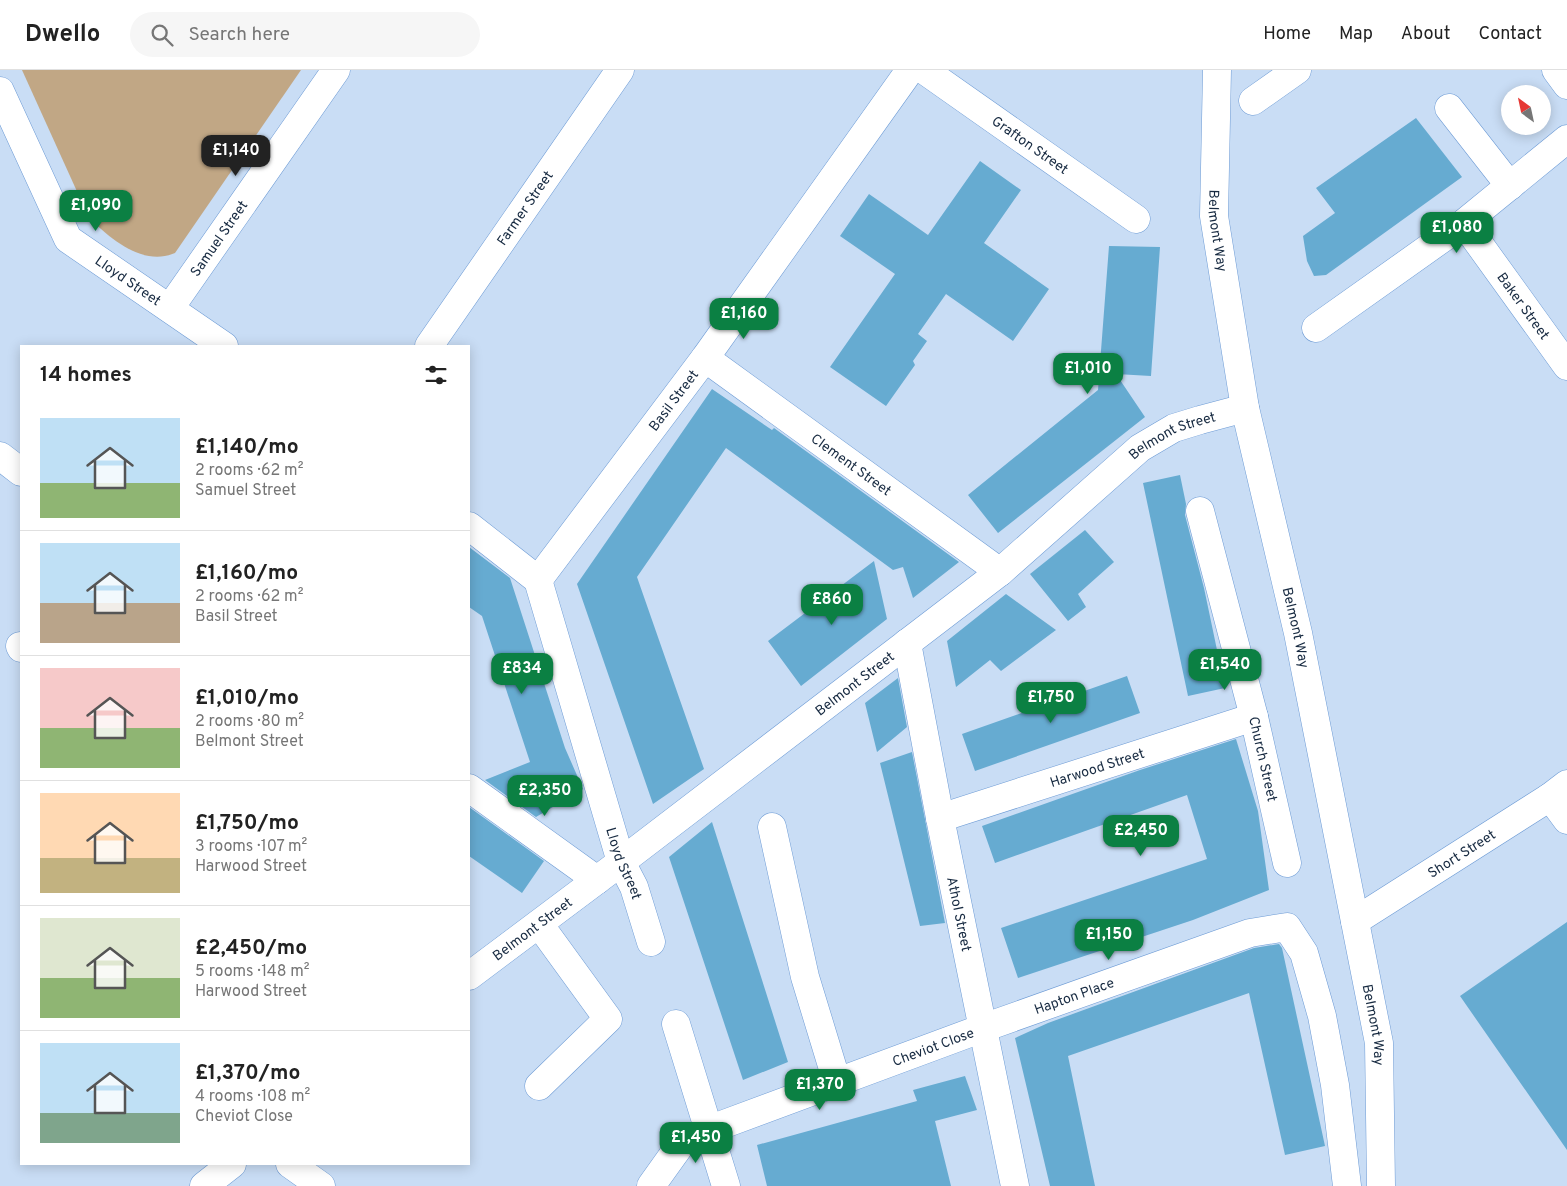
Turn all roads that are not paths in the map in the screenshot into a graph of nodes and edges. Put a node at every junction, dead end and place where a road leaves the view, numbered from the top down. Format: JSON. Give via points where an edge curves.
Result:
{"nodes":[{"id":1,"x":336,"y":70,"type":"edge"},
{"id":2,"x":620,"y":70,"type":"edge"},
{"id":3,"x":910,"y":70,"type":"edge"},
{"id":4,"x":924,"y":70,"type":"edge"},
{"id":5,"x":1217,"y":70,"type":"edge"},
{"id":6,"x":1298,"y":70,"type":"edge"},
{"id":7,"x":1556,"y":70,"type":"edge"},
{"id":8,"x":1567,"y":85,"type":"edge"},
{"id":9,"x":0,"y":91,"type":"edge"},
{"id":10,"x":1253,"y":101,"type":"dead end"},
{"id":11,"x":1449,"y":108,"type":"dead end"},
{"id":12,"x":1567,"y":139,"type":"edge"},
{"id":13,"x":1510,"y":186,"type":"junction"},
{"id":14,"x":1136,"y":219,"type":"dead end"},
{"id":15,"x":1464,"y":223,"type":"junction"},
{"id":16,"x":170,"y":308,"type":"junction"},
{"id":17,"x":1316,"y":328,"type":"dead end"},
{"id":18,"x":223,"y":345,"type":"edge"},
{"id":19,"x":429,"y":345,"type":"edge"},
{"id":20,"x":705,"y":358,"type":"junction"},
{"id":21,"x":1567,"y":366,"type":"edge"},
{"id":22,"x":1246,"y":408,"type":"junction"},
{"id":23,"x":0,"y":456,"type":"edge"},
{"id":24,"x":20,"y":471,"type":"edge"},
{"id":25,"x":1200,"y":511,"type":"dead end"},
{"id":26,"x":470,"y":527,"type":"edge"},
{"id":27,"x":1000,"y":572,"type":"junction"},
{"id":28,"x":538,"y":580,"type":"junction"},
{"id":29,"x":907,"y":643,"type":"junction"},
{"id":30,"x":1254,"y":717,"type":"junction"},
{"id":31,"x":470,"y":789,"type":"edge"},
{"id":32,"x":1559,"y":790,"type":"edge"},
{"id":33,"x":940,"y":818,"type":"junction"},
{"id":34,"x":1567,"y":820,"type":"edge"},
{"id":35,"x":772,"y":827,"type":"dead end"},
{"id":36,"x":621,"y":862,"type":"junction"},
{"id":37,"x":1287,"y":862,"type":"dead end"},
{"id":38,"x":597,"y":880,"type":"junction"},
{"id":39,"x":1355,"y":921,"type":"junction"},
{"id":40,"x":539,"y":924,"type":"junction"},
{"id":41,"x":651,"y":942,"type":"dead end"},
{"id":42,"x":470,"y":975,"type":"edge"},
{"id":43,"x":676,"y":1024,"type":"dead end"},
{"id":44,"x":983,"y":1028,"type":"junction"},
{"id":45,"x":837,"y":1082,"type":"junction"},
{"id":46,"x":539,"y":1086,"type":"dead end"},
{"id":47,"x":708,"y":1130,"type":"junction"},
{"id":48,"x":231,"y":1165,"type":"edge"},
{"id":49,"x":291,"y":1165,"type":"edge"},
{"id":50,"x":204,"y":1186,"type":"edge"},
{"id":51,"x":321,"y":1186,"type":"edge"},
{"id":52,"x":651,"y":1186,"type":"edge"},
{"id":53,"x":726,"y":1186,"type":"edge"},
{"id":54,"x":1015,"y":1186,"type":"edge"},
{"id":55,"x":1347,"y":1186,"type":"edge"},
{"id":56,"x":1381,"y":1186,"type":"edge"}],
"edges":[{"from":1,"to":16,"type":"street","name":"Samuel Street"},
{"from":2,"to":19,"type":"street","name":"Farmer Street"},
{"from":3,"to":20,"type":"street","name":"Basil Street"},
{"from":4,"to":14,"type":"street","name":"Grafton Street"},
{"from":5,"to":22,"type":"street","name":"Belmont Way","via":[[1214,216]]},
{"from":6,"to":10,"type":"street"},
{"from":7,"to":8,"type":"street"},
{"from":9,"to":16,"type":"street","name":"Lloyd Street","via":[[68,239]]},
{"from":11,"to":13,"type":"street"},
{"from":12,"to":13,"type":"street"},
{"from":13,"to":15,"type":"street"},
{"from":15,"to":17,"type":"street"},
{"from":15,"to":21,"type":"street","name":"Baker Street"},
{"from":16,"to":18,"type":"street","name":"Lloyd Street"},
{"from":20,"to":27,"type":"street","name":"Clement Street"},
{"from":20,"to":28,"type":"street","name":"Basil Street"},
{"from":22,"to":27,"type":"street","name":"Belmont Street","via":[[1174,428],[1140,448]]},
{"from":22,"to":39,"type":"street","name":"Belmont Way","via":[[1298,632]]},
{"from":23,"to":24,"type":"street"},
{"from":25,"to":30,"type":"street","name":"Church Street"},
{"from":26,"to":28,"type":"street"},
{"from":27,"to":29,"type":"street","name":"Belmont Street"},
{"from":28,"to":36,"type":"street","name":"Lloyd Street"},
{"from":29,"to":33,"type":"street","name":"Athol Street"},
{"from":29,"to":36,"type":"street","name":"Belmont Street"},
{"from":30,"to":33,"type":"street","name":"Harwood Street"},
{"from":30,"to":37,"type":"street","name":"Church Street"},
{"from":31,"to":38,"type":"street"},
{"from":32,"to":34,"type":"street"},
{"from":32,"to":39,"type":"street","name":"Short Street"},
{"from":33,"to":44,"type":"street","name":"Athol Street"},
{"from":35,"to":45,"type":"street","via":[[805,977]]},
{"from":36,"to":38,"type":"street","name":"Belmont Street"},
{"from":36,"to":41,"type":"street","name":"Lloyd Street","via":[[634,887]]},
{"from":38,"to":40,"type":"street","name":"Belmont Street"},
{"from":39,"to":56,"type":"street","name":"Belmont Way","via":[[1379,1043]]},
{"from":40,"to":42,"type":"street","name":"Belmont Street"},
{"from":40,"to":46,"type":"street","via":[[608,1019]]},
{"from":43,"to":47,"type":"street"},
{"from":44,"to":45,"type":"street","name":"Cheviot Close"},
{"from":44,"to":54,"type":"street","name":"Athol Street"},
{"from":44,"to":55,"type":"street","name":"Hapton Place","via":[[1250,933],[1287,927],[1304,953],[1324,1025]]},
{"from":45,"to":47,"type":"street","name":"Cheviot Close"},
{"from":47,"to":52,"type":"street","name":"Cheviot Close","via":[[681,1144]]},
{"from":47,"to":53,"type":"street"},
{"from":48,"to":50,"type":"street"},
{"from":49,"to":51,"type":"street"}]}
